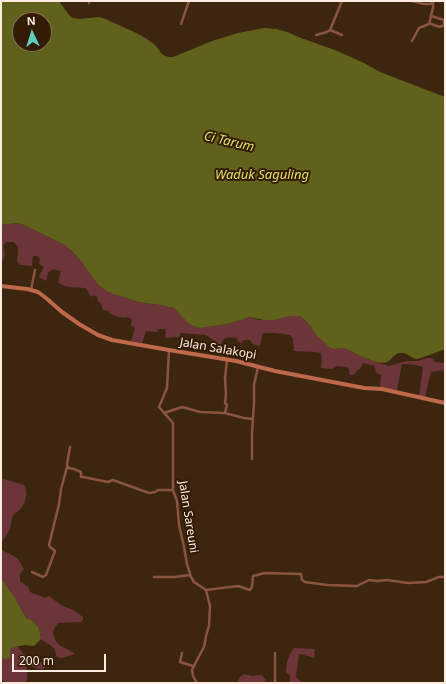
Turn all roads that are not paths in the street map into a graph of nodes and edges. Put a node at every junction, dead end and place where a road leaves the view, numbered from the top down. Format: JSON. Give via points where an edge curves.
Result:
{"nodes":[{"id":1,"x":190,"y":1,"type":"edge"},
{"id":2,"x":342,"y":1,"type":"edge"},
{"id":3,"x":412,"y":1,"type":"edge"},
{"id":4,"x":433,"y":2,"type":"edge"},
{"id":5,"x":431,"y":16,"type":"junction"},
{"id":6,"x":429,"y":23,"type":"junction"},
{"id":7,"x":181,"y":24,"type":"dead end"},
{"id":8,"x":330,"y":30,"type":"junction"},
{"id":9,"x":316,"y":35,"type":"dead end"},
{"id":10,"x":342,"y":35,"type":"dead end"},
{"id":11,"x":412,"y":41,"type":"dead end"},
{"id":12,"x":35,"y":270,"type":"dead end"},
{"id":13,"x":1,"y":286,"type":"edge"},
{"id":14,"x":31,"y":290,"type":"junction"},
{"id":15,"x":168,"y":350,"type":"junction"},
{"id":16,"x":227,"y":360,"type":"junction"},
{"id":17,"x":258,"y":366,"type":"junction"},
{"id":18,"x":445,"y":403,"type":"edge"},
{"id":19,"x":164,"y":413,"type":"junction"},
{"id":20,"x":225,"y":413,"type":"junction"},
{"id":21,"x":253,"y":419,"type":"junction"},
{"id":22,"x":70,"y":447,"type":"dead end"},
{"id":23,"x":252,"y":459,"type":"dead end"},
{"id":24,"x":67,"y":466,"type":"junction"},
{"id":25,"x":172,"y":490,"type":"junction"},
{"id":26,"x":32,"y":572,"type":"dead end"},
{"id":27,"x":190,"y":575,"type":"junction"},
{"id":28,"x":154,"y":577,"type":"dead end"},
{"id":29,"x":445,"y":577,"type":"edge"},
{"id":30,"x":206,"y":590,"type":"junction"},
{"id":31,"x":182,"y":653,"type":"dead end"},
{"id":32,"x":275,"y":654,"type":"dead end"},
{"id":33,"x":194,"y":666,"type":"junction"},
{"id":34,"x":198,"y":683,"type":"edge"},
{"id":35,"x":275,"y":683,"type":"edge"}],
"edges":[{"from":1,"to":7,"type":"street"},
{"from":2,"to":8,"type":"street"},
{"from":3,"to":4,"type":"street","via":[[426,4]]},
{"from":4,"to":5,"type":"street"},
{"from":5,"to":6,"type":"street"},
{"from":5,"to":6,"type":"street","via":[[444,20],[444,25],[440,27]]},
{"from":6,"to":11,"type":"street","via":[[419,28]]},
{"from":8,"to":9,"type":"street"},
{"from":8,"to":10,"type":"street"},
{"from":12,"to":14,"type":"street"},
{"from":13,"to":14,"type":"street","name":"Jalan Salakopi"},
{"from":14,"to":15,"type":"street","name":"Jalan Salakopi","via":[[98,335]]},
{"from":15,"to":16,"type":"street","name":"Jalan Salakopi"},
{"from":15,"to":19,"type":"street","name":"Jalan Sareuni","via":[[167,388],[159,408]]},
{"from":16,"to":17,"type":"street","name":"Jalan Salakopi"},
{"from":16,"to":20,"type":"street"},
{"from":17,"to":18,"type":"street","name":"Jalan Salakopi"},
{"from":17,"to":21,"type":"street","via":[[254,385]]},
{"from":19,"to":20,"type":"street","via":[[182,407],[200,412]]},
{"from":19,"to":25,"type":"street","name":"Jalan Sareuni","via":[[173,423]]},
{"from":20,"to":21,"type":"street"},
{"from":21,"to":23,"type":"street"},
{"from":22,"to":24,"type":"street"},
{"from":24,"to":25,"type":"street","via":[[81,472],[81,477],[108,482],[113,480],[149,493]]},
{"from":24,"to":26,"type":"street","via":[[49,544],[55,551],[46,575],[40,576]]},
{"from":25,"to":27,"type":"street","name":"Jalan Sareuni","via":[[177,501],[179,525]]},
{"from":27,"to":28,"type":"street"},
{"from":27,"to":30,"type":"street","via":[[194,582]]},
{"from":29,"to":30,"type":"street","via":[[408,583],[369,580],[357,586],[305,582],[301,574],[265,573],[254,576],[251,589],[238,586]]},
{"from":30,"to":33,"type":"street","via":[[210,606],[209,626],[204,647]]},
{"from":31,"to":33,"type":"street","via":[[180,662]]},
{"from":32,"to":35,"type":"street"},
{"from":33,"to":34,"type":"street","via":[[193,676]]}]}
